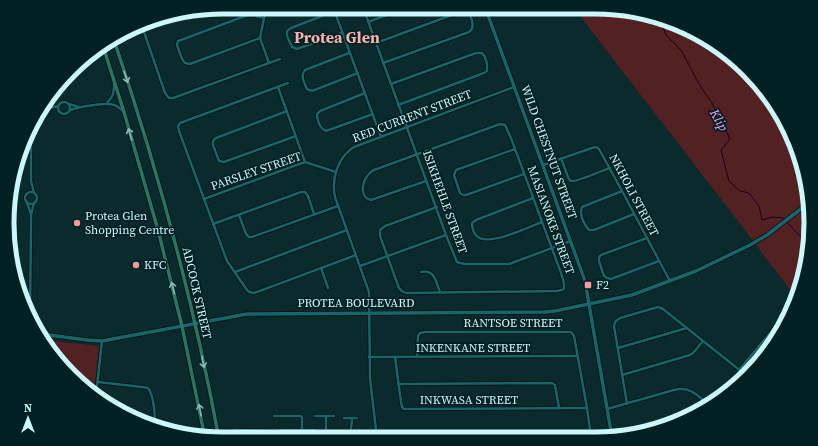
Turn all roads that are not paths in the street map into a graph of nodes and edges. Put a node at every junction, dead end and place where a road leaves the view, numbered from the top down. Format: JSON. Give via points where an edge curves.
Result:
{"nodes":[{"id":1,"x":266,"y":14,"type":"edge"},
{"id":2,"x":327,"y":14,"type":"edge"},
{"id":3,"x":336,"y":14,"type":"edge"},
{"id":4,"x":365,"y":14,"type":"edge"},
{"id":5,"x":389,"y":14,"type":"edge"},
{"id":6,"x":455,"y":14,"type":"edge"},
{"id":7,"x":469,"y":14,"type":"edge"},
{"id":8,"x":488,"y":14,"type":"edge"},
{"id":9,"x":264,"y":18,"type":"junction"},
{"id":10,"x":368,"y":22,"type":"junction"},
{"id":11,"x":143,"y":30,"type":"edge"},
{"id":12,"x":342,"y":32,"type":"junction"},
{"id":13,"x":260,"y":38,"type":"junction"},
{"id":14,"x":376,"y":43,"type":"junction"},
{"id":15,"x":115,"y":44,"type":"edge"},
{"id":16,"x":105,"y":51,"type":"edge"},
{"id":17,"x":350,"y":53,"type":"junction"},
{"id":18,"x":280,"y":59,"type":"dead end"},
{"id":19,"x":269,"y":63,"type":"junction"},
{"id":20,"x":383,"y":63,"type":"junction"},
{"id":21,"x":358,"y":73,"type":"junction"},
{"id":22,"x":114,"y":81,"type":"junction"},
{"id":23,"x":288,"y":84,"type":"dead end"},
{"id":24,"x":391,"y":84,"type":"junction"},
{"id":25,"x":278,"y":87,"type":"junction"},
{"id":26,"x":514,"y":87,"type":"junction"},
{"id":27,"x":365,"y":93,"type":"junction"},
{"id":28,"x":69,"y":104,"type":"junction"},
{"id":29,"x":107,"y":104,"type":"junction"},
{"id":30,"x":398,"y":104,"type":"junction"},
{"id":31,"x":58,"y":106,"type":"junction"},
{"id":32,"x":80,"y":107,"type":"junction"},
{"id":33,"x":50,"y":108,"type":"joint"},
{"id":34,"x":58,"y":110,"type":"junction"},
{"id":35,"x":70,"y":110,"type":"junction"},
{"id":36,"x":287,"y":111,"type":"junction"},
{"id":37,"x":124,"y":112,"type":"junction"},
{"id":38,"x":372,"y":114,"type":"junction"},
{"id":39,"x":407,"y":128,"type":"junction"},
{"id":40,"x":296,"y":136,"type":"junction"},
{"id":41,"x":381,"y":136,"type":"junction"},
{"id":42,"x":31,"y":141,"type":"edge"},
{"id":43,"x":515,"y":149,"type":"junction"},
{"id":44,"x":417,"y":155,"type":"junction"},
{"id":45,"x":561,"y":158,"type":"junction"},
{"id":46,"x":305,"y":162,"type":"junction"},
{"id":47,"x":543,"y":165,"type":"junction"},
{"id":48,"x":610,"y":168,"type":"junction"},
{"id":49,"x":336,"y":172,"type":"junction"},
{"id":50,"x":524,"y":174,"type":"junction"},
{"id":51,"x":31,"y":181,"type":"junction"},
{"id":52,"x":426,"y":181,"type":"junction"},
{"id":53,"x":622,"y":191,"type":"junction"},
{"id":54,"x":27,"y":193,"type":"junction"},
{"id":55,"x":34,"y":193,"type":"junction"},
{"id":56,"x":204,"y":198,"type":"junction"},
{"id":57,"x":533,"y":198,"type":"junction"},
{"id":58,"x":27,"y":203,"type":"junction"},
{"id":59,"x":34,"y":203,"type":"junction"},
{"id":60,"x":338,"y":206,"type":"junction"},
{"id":61,"x":437,"y":207,"type":"junction"},
{"id":62,"x":804,"y":207,"type":"edge"},
{"id":63,"x":314,"y":214,"type":"junction"},
{"id":64,"x":634,"y":214,"type":"junction"},
{"id":65,"x":31,"y":215,"type":"junction"},
{"id":66,"x":239,"y":215,"type":"junction"},
{"id":67,"x":542,"y":222,"type":"junction"},
{"id":68,"x":213,"y":224,"type":"junction"},
{"id":69,"x":347,"y":230,"type":"junction"},
{"id":70,"x":446,"y":235,"type":"junction"},
{"id":71,"x":647,"y":238,"type":"junction"},
{"id":72,"x":571,"y":241,"type":"junction"},
{"id":73,"x":552,"y":248,"type":"junction"},
{"id":74,"x":356,"y":255,"type":"junction"},
{"id":75,"x":388,"y":256,"type":"junction"},
{"id":76,"x":659,"y":261,"type":"junction"},
{"id":77,"x":360,"y":266,"type":"junction"},
{"id":78,"x":321,"y":268,"type":"junction"},
{"id":79,"x":235,"y":272,"type":"junction"},
{"id":80,"x":421,"y":272,"type":"dead end"},
{"id":81,"x":670,"y":281,"type":"junction"},
{"id":82,"x":328,"y":288,"type":"dead end"},
{"id":83,"x":440,"y":292,"type":"junction"},
{"id":84,"x":30,"y":303,"type":"edge"},
{"id":85,"x":590,"y":304,"type":"junction"},
{"id":86,"x":369,"y":313,"type":"junction"},
{"id":87,"x":195,"y":323,"type":"junction"},
{"id":88,"x":778,"y":323,"type":"edge"},
{"id":89,"x":182,"y":326,"type":"junction"},
{"id":90,"x":687,"y":328,"type":"junction"},
{"id":91,"x":46,"y":335,"type":"edge"},
{"id":92,"x":703,"y":340,"type":"junction"},
{"id":93,"x":102,"y":341,"type":"junction"},
{"id":94,"x":618,"y":348,"type":"junction"},
{"id":95,"x":578,"y":356,"type":"junction"},
{"id":96,"x":417,"y":357,"type":"junction"},
{"id":97,"x":369,"y":358,"type":"junction"},
{"id":98,"x":395,"y":358,"type":"junction"},
{"id":99,"x":739,"y":370,"type":"junction"},
{"id":100,"x":742,"y":372,"type":"edge"},
{"id":101,"x":622,"y":375,"type":"junction"},
{"id":102,"x":98,"y":382,"type":"junction"},
{"id":103,"x":398,"y":384,"type":"junction"},
{"id":104,"x":97,"y":390,"type":"edge"},
{"id":105,"x":704,"y":401,"type":"edge"},
{"id":106,"x":627,"y":404,"type":"junction"},
{"id":107,"x":559,"y":408,"type":"junction"},
{"id":108,"x":587,"y":408,"type":"junction"},
{"id":109,"x":607,"y":409,"type":"junction"},
{"id":110,"x":274,"y":416,"type":"dead end"},
{"id":111,"x":316,"y":416,"type":"dead end"},
{"id":112,"x":326,"y":416,"type":"junction"},
{"id":113,"x":334,"y":416,"type":"dead end"},
{"id":114,"x":344,"y":418,"type":"dead end"},
{"id":115,"x":352,"y":418,"type":"junction"},
{"id":116,"x":357,"y":418,"type":"dead end"},
{"id":117,"x":155,"y":420,"type":"edge"},
{"id":118,"x":271,"y":430,"type":"dead end"},
{"id":119,"x":302,"y":430,"type":"junction"},
{"id":120,"x":204,"y":431,"type":"edge"},
{"id":121,"x":217,"y":432,"type":"edge"},
{"id":122,"x":231,"y":432,"type":"edge"},
{"id":123,"x":276,"y":432,"type":"edge"},
{"id":124,"x":317,"y":432,"type":"edge"},
{"id":125,"x":325,"y":432,"type":"edge"},
{"id":126,"x":350,"y":432,"type":"edge"},
{"id":127,"x":377,"y":432,"type":"edge"},
{"id":128,"x":590,"y":432,"type":"edge"},
{"id":129,"x":611,"y":432,"type":"edge"}],
"edges":[{"from":1,"to":9,"type":"street"},
{"from":2,"to":12,"type":"street","via":[[290,28],[287,36],[292,47],[297,49]]},
{"from":3,"to":12,"type":"street"},
{"from":4,"to":10,"type":"street","name":"ISIKHEHLE STREET"},
{"from":5,"to":10,"type":"street"},
{"from":6,"to":14,"type":"street"},
{"from":7,"to":20,"type":"street","via":[[473,25],[469,32]]},
{"from":8,"to":26,"type":"street","name":"WILD CHESTNUT STREET"},
{"from":9,"to":13,"type":"street"},
{"from":9,"to":13,"type":"street","via":[[246,16],[178,41],[177,45],[183,62],[190,64]]},
{"from":10,"to":14,"type":"street","name":"ISIKHEHLE STREET"},
{"from":11,"to":19,"type":"street","via":[[168,97],[173,98]]},
{"from":12,"to":17,"type":"street"},
{"from":13,"to":19,"type":"street"},
{"from":14,"to":20,"type":"street","name":"ISIKHEHLE STREET"},
{"from":15,"to":87,"type":"main road","name":"ADCOCK STREET","one_way":true,"via":[[157,176]]},
{"from":16,"to":22,"type":"main road","name":"ADCOCK STREET"},
{"from":17,"to":21,"type":"street"},
{"from":17,"to":21,"type":"street","via":[[305,70],[302,77],[307,89],[311,91]]},
{"from":18,"to":19,"type":"street"},
{"from":20,"to":24,"type":"street","name":"ISIKHEHLE STREET"},
{"from":21,"to":27,"type":"street"},
{"from":22,"to":29,"type":"street","via":[[114,93]]},
{"from":22,"to":37,"type":"main road","name":"ADCOCK STREET"},
{"from":23,"to":25,"type":"street"},
{"from":24,"to":30,"type":"street","name":"ISIKHEHLE STREET"},
{"from":24,"to":30,"type":"street","via":[[476,53],[485,57],[488,67],[484,73]]},
{"from":25,"to":36,"type":"street"},
{"from":25,"to":56,"type":"street","via":[[179,125]]},
{"from":26,"to":39,"type":"street","name":"RED CURRENT STREET"},
{"from":26,"to":47,"type":"street","name":"WILD CHESTNUT STREET"},
{"from":27,"to":38,"type":"street"},
{"from":27,"to":38,"type":"street","via":[[320,111],[317,118],[322,129],[326,131]]},
{"from":28,"to":31,"type":"street","via":[[62,102]]},
{"from":28,"to":32,"type":"street"},
{"from":28,"to":35,"type":"street"},
{"from":29,"to":32,"type":"street"},
{"from":29,"to":37,"type":"street","via":[[114,105]]},
{"from":30,"to":39,"type":"street","name":"ISIKHEHLE STREET"},
{"from":31,"to":33,"type":"street"},
{"from":31,"to":34,"type":"street"},
{"from":32,"to":35,"type":"street"},
{"from":33,"to":34,"type":"street"},
{"from":34,"to":35,"type":"street","via":[[66,114]]},
{"from":36,"to":40,"type":"street"},
{"from":36,"to":40,"type":"street","via":[[216,138],[212,145],[219,161],[224,162]]},
{"from":89,"to":37,"type":"main road","name":"ADCOCK STREET","one_way":true,"via":[[155,216]]},
{"from":38,"to":41,"type":"street"},
{"from":39,"to":41,"type":"street","name":"RED CURRENT STREET"},
{"from":39,"to":44,"type":"street","name":"ISIKHEHLE STREET"},
{"from":40,"to":46,"type":"street"},
{"from":41,"to":49,"type":"street","name":"RED CURRENT STREET","via":[[350,150]]},
{"from":42,"to":51,"type":"street"},
{"from":43,"to":44,"type":"street","name":"MASIANOKE STREET","via":[[507,128],[502,123]]},
{"from":43,"to":50,"type":"street","name":"MASIANOKE STREET"},
{"from":43,"to":50,"type":"street","via":[[456,170],[454,174],[460,193],[466,195]]},
{"from":44,"to":52,"type":"street","name":"ISIKHEHLE STREET"},
{"from":44,"to":52,"type":"street","via":[[370,172],[364,183],[364,191],[368,199],[373,200]]},
{"from":45,"to":47,"type":"street","name":"NKHOLI STREET"},
{"from":45,"to":48,"type":"street","name":"NKHOLI STREET","via":[[596,147]]},
{"from":45,"to":48,"type":"street","via":[[569,180],[572,181]]},
{"from":46,"to":49,"type":"street","name":"PARSLEY STREET"},
{"from":46,"to":56,"type":"street","name":"PARSLEY STREET"},
{"from":47,"to":72,"type":"street","name":"WILD CHESTNUT STREET"},
{"from":48,"to":53,"type":"street","name":"NKHOLI STREET"},
{"from":49,"to":60,"type":"street","name":"RED CURRENT STREET","via":[[334,192]]},
{"from":50,"to":57,"type":"street","name":"MASIANOKE STREET"},
{"from":51,"to":54,"type":"street"},
{"from":51,"to":55,"type":"street"},
{"from":52,"to":61,"type":"street","name":"ISIKHEHLE STREET"},
{"from":53,"to":64,"type":"street","name":"NKHOLI STREET"},
{"from":53,"to":64,"type":"street","via":[[582,207],[581,214],[586,226],[589,230],[594,230]]},
{"from":54,"to":55,"type":"street"},
{"from":54,"to":58,"type":"street","via":[[24,199]]},
{"from":55,"to":59,"type":"street","via":[[37,198]]},
{"from":56,"to":68,"type":"street","name":"PARSLEY STREET"},
{"from":57,"to":67,"type":"street","name":"MASIANOKE STREET"},
{"from":57,"to":67,"type":"street","via":[[476,220],[472,223],[474,231],[481,239],[497,239]]},
{"from":58,"to":59,"type":"street"},
{"from":58,"to":65,"type":"street"},
{"from":59,"to":65,"type":"street"},
{"from":60,"to":63,"type":"street"},
{"from":60,"to":69,"type":"street","name":"RED CURRENT STREET"},
{"from":61,"to":70,"type":"street","name":"ISIKHEHLE STREET"},
{"from":61,"to":75,"type":"street","via":[[380,228],[380,236]]},
{"from":62,"to":81,"type":"street","name":"PROTEA BOULEVARD","via":[[750,245]]},
{"from":63,"to":66,"type":"street","via":[[306,194],[301,192]]},
{"from":63,"to":66,"type":"street","via":[[255,237],[246,234]]},
{"from":64,"to":71,"type":"street","name":"NKHOLI STREET"},
{"from":65,"to":84,"type":"street"},
{"from":66,"to":68,"type":"street"},
{"from":67,"to":73,"type":"street","name":"MASIANOKE STREET"},
{"from":68,"to":79,"type":"street","name":"PARSLEY STREET","via":[[227,261]]},
{"from":69,"to":74,"type":"street","name":"RED CURRENT STREET"},
{"from":69,"to":79,"type":"street"},
{"from":70,"to":73,"type":"street","name":"ISIKHEHLE STREET","via":[[456,260],[465,264],[509,264]]},
{"from":70,"to":75,"type":"street"},
{"from":71,"to":76,"type":"street","name":"NKHOLI STREET"},
{"from":71,"to":76,"type":"street","via":[[601,255],[599,261],[604,276],[611,279]]},
{"from":72,"to":73,"type":"street","name":"ISIKHEHLE STREET"},
{"from":72,"to":85,"type":"street","name":"WILD CHESTNUT STREET"},
{"from":73,"to":83,"type":"street","name":"MASIANOKE STREET","via":[[564,281],[562,290]]},
{"from":74,"to":77,"type":"street","name":"RED CURRENT STREET"},
{"from":74,"to":78,"type":"street","name":"PARSLEY STREET"},
{"from":75,"to":77,"type":"street"},
{"from":75,"to":83,"type":"street","name":"MASIANOKE STREET","via":[[402,291]]},
{"from":76,"to":81,"type":"street","name":"NKHOLI STREET"},
{"from":77,"to":86,"type":"street","name":"RED CURRENT STREET","via":[[369,292]]},
{"from":78,"to":79,"type":"street","name":"PARSLEY STREET","via":[[254,293],[247,290]]},
{"from":78,"to":82,"type":"street"},
{"from":80,"to":83,"type":"street","via":[[432,273]]},
{"from":81,"to":85,"type":"street","name":"PROTEA BOULEVARD","via":[[630,295]]},
{"from":85,"to":86,"type":"street","name":"PROTEA BOULEVARD","via":[[545,312]]},
{"from":85,"to":109,"type":"street","name":"WILD CHESTNUT STREET"},
{"from":86,"to":87,"type":"street","name":"PROTEA BOULEVARD","via":[[247,314]]},
{"from":86,"to":97,"type":"street","name":"RED CURRENT STREET"},
{"from":87,"to":89,"type":"street","name":"PROTEA BOULEVARD"},
{"from":87,"to":121,"type":"main road","name":"ADCOCK STREET","one_way":true},
{"from":88,"to":99,"type":"street"},
{"from":89,"to":93,"type":"street","name":"PROTEA BOULEVARD"},
{"from":120,"to":89,"type":"main road","name":"ADCOCK STREET","one_way":true},
{"from":90,"to":92,"type":"street"},
{"from":90,"to":94,"type":"street"},
{"from":90,"to":94,"type":"street","via":[[660,308],[620,318],[614,326]]},
{"from":91,"to":93,"type":"street","name":"PROTEA BOULEVARD"},
{"from":92,"to":99,"type":"street"},
{"from":92,"to":101,"type":"street","via":[[690,355]]},
{"from":93,"to":102,"type":"street"},
{"from":94,"to":101,"type":"street"},
{"from":95,"to":96,"type":"street","name":"INKENKANE STREET"},
{"from":95,"to":96,"type":"street","name":"RANTSOE STREET","via":[[574,336],[568,331],[422,332],[418,338]]},
{"from":95,"to":108,"type":"street","name":"RANTSOE STREET"},
{"from":96,"to":98,"type":"street","name":"INKENKANE STREET"},
{"from":97,"to":98,"type":"street","name":"INKENKANE STREET"},
{"from":97,"to":127,"type":"street","name":"RED CURRENT STREET"},
{"from":98,"to":103,"type":"street","name":"INKWASA STREET"},
{"from":99,"to":100,"type":"street"},
{"from":101,"to":106,"type":"street"},
{"from":102,"to":104,"type":"street"},
{"from":102,"to":117,"type":"street","via":[[148,388]]},
{"from":103,"to":107,"type":"street","name":"INKWASA STREET","via":[[404,409]]},
{"from":103,"to":107,"type":"street","via":[[552,382],[555,385]]},
{"from":105,"to":106,"type":"street","via":[[692,391],[681,389]]},
{"from":106,"to":109,"type":"street"},
{"from":107,"to":108,"type":"street","name":"INKWASA STREET"},
{"from":108,"to":128,"type":"street","name":"RANTSOE STREET"},
{"from":109,"to":129,"type":"street","name":"WILD CHESTNUT STREET"},
{"from":110,"to":119,"type":"street","via":[[301,416]]},
{"from":111,"to":112,"type":"street"},
{"from":112,"to":113,"type":"street"},
{"from":112,"to":125,"type":"street"},
{"from":114,"to":115,"type":"street"},
{"from":115,"to":116,"type":"street"},
{"from":115,"to":126,"type":"street"},
{"from":118,"to":122,"type":"street"},
{"from":119,"to":123,"type":"street"},
{"from":119,"to":124,"type":"street"}]}
